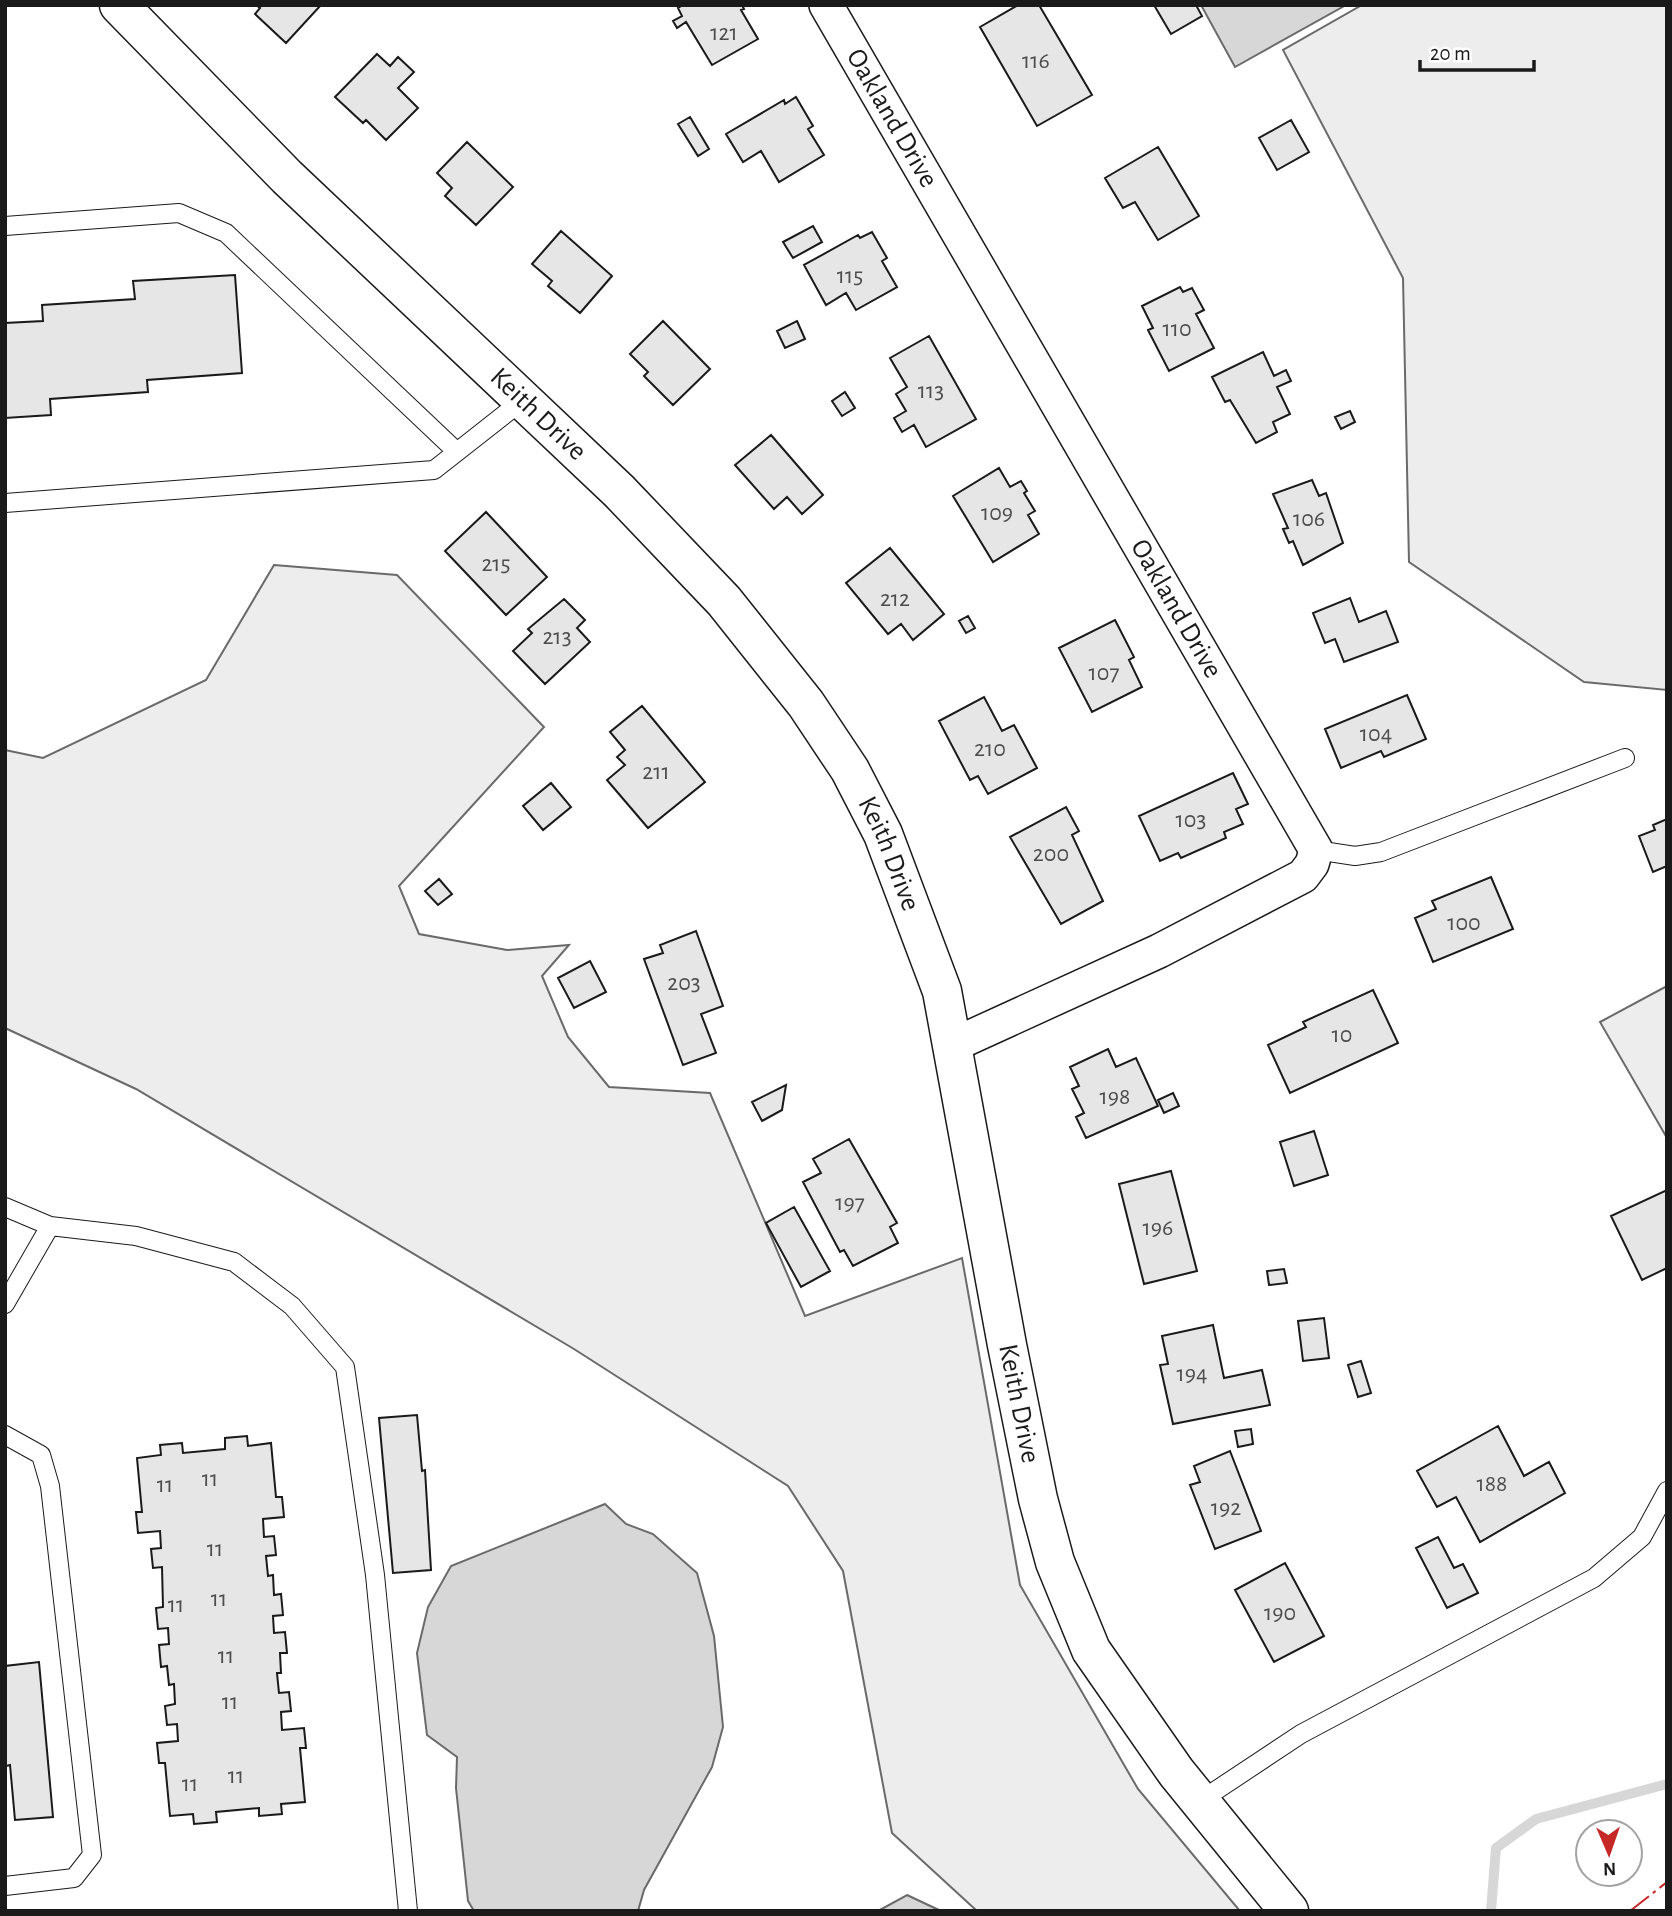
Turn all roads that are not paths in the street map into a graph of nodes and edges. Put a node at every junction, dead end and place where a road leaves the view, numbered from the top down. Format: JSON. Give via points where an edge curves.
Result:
{"nodes":[{"id":1,"x":119,"y":5,"type":"edge"},
{"id":2,"x":826,"y":5,"type":"edge"},
{"id":3,"x":5,"y":226,"type":"edge"},
{"id":4,"x":523,"y":400,"type":"junction"},
{"id":5,"x":457,"y":452,"type":"junction"},
{"id":6,"x":5,"y":503,"type":"edge"},
{"id":7,"x":1625,"y":758,"type":"dead end"},
{"id":8,"x":1316,"y":850,"type":"junction"},
{"id":9,"x":953,"y":1045,"type":"junction"},
{"id":10,"x":5,"y":1207,"type":"edge"},
{"id":11,"x":50,"y":1226,"type":"junction"},
{"id":12,"x":5,"y":1304,"type":"edge"},
{"id":13,"x":5,"y":1435,"type":"edge"},
{"id":14,"x":1667,"y":1492,"type":"edge"},
{"id":15,"x":1200,"y":1801,"type":"junction"},
{"id":16,"x":5,"y":1886,"type":"edge"},
{"id":17,"x":408,"y":1911,"type":"edge"},
{"id":18,"x":1289,"y":1911,"type":"edge"}],
"edges":[{"from":1,"to":4,"type":"street","name":"Keith Drive","via":[[287,177]]},
{"from":2,"to":8,"type":"street","name":"Oakland Drive"},
{"from":3,"to":5,"type":"lane","via":[[179,213],[226,233]]},
{"from":4,"to":5,"type":"lane"},
{"from":4,"to":9,"type":"street","name":"Keith Drive","via":[[619,491],[724,601],[806,704],[883,834],[942,991]]},
{"from":5,"to":6,"type":"lane","via":[[434,470]]},
{"from":7,"to":8,"type":"lane","via":[[1381,852],[1355,856]]},
{"from":8,"to":9,"type":"street","via":[[1303,876],[1159,951]]},
{"from":9,"to":15,"type":"street","name":"Keith Drive","via":[[1007,1345],[1055,1562],[1091,1650]]},
{"from":10,"to":11,"type":"lane"},
{"from":11,"to":12,"type":"lane"},
{"from":11,"to":17,"type":"lane","via":[[136,1236],[234,1262],[292,1306],[345,1367],[375,1575]]},
{"from":13,"to":16,"type":"lane","via":[[41,1455],[50,1486],[92,1855],[74,1878]]},
{"from":14,"to":15,"type":"lane","via":[[1642,1537],[1594,1578],[1301,1734]]},
{"from":15,"to":18,"type":"street","name":"Keith Drive"}]}
